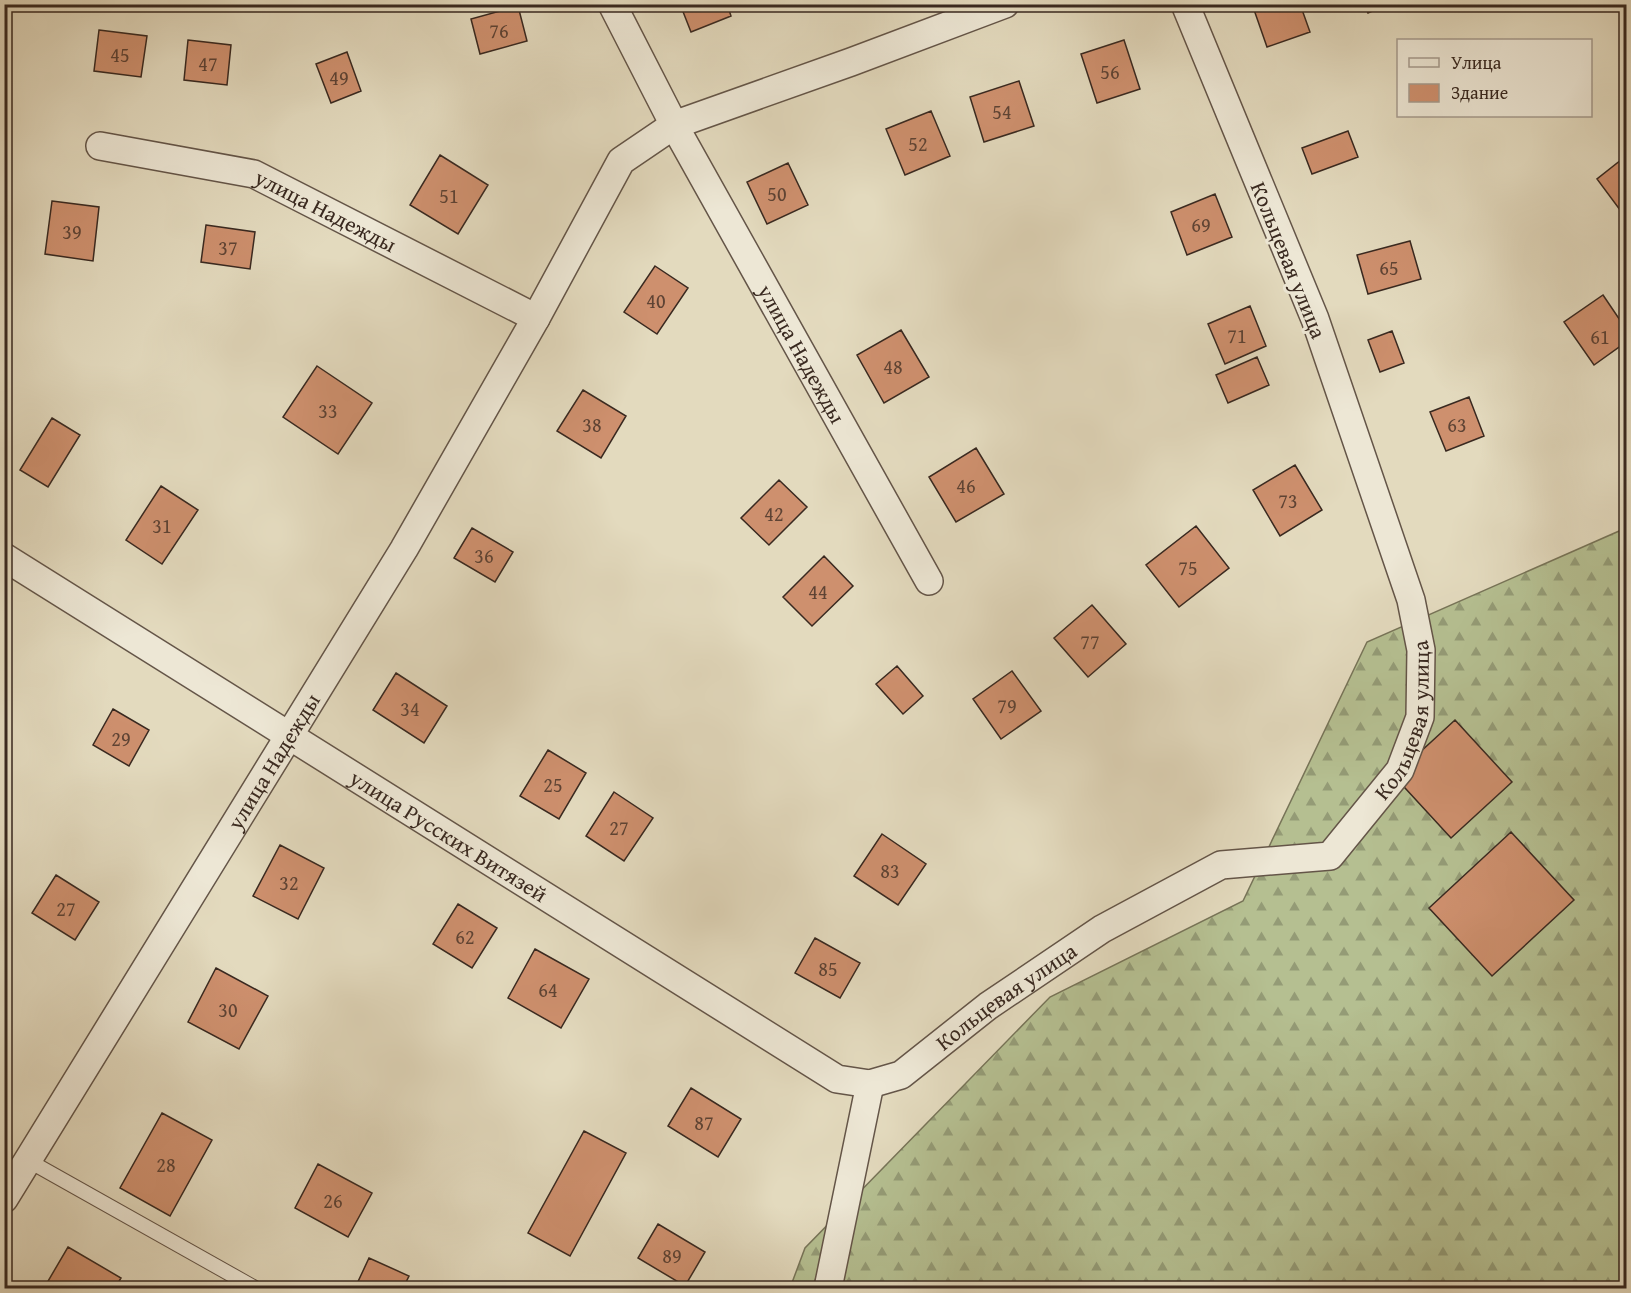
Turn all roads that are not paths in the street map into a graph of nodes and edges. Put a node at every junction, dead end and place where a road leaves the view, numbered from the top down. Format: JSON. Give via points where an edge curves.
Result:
{"nodes":[{"id":1,"x":612,"y":4,"type":"edge"},
{"id":2,"x":1005,"y":4,"type":"edge"},
{"id":3,"x":1185,"y":4,"type":"edge"},
{"id":4,"x":674,"y":125,"type":"junction"},
{"id":5,"x":100,"y":146,"type":"dead end"},
{"id":6,"x":537,"y":318,"type":"junction"},
{"id":7,"x":4,"y":557,"type":"edge"},
{"id":8,"x":929,"y":580,"type":"dead end"},
{"id":9,"x":288,"y":735,"type":"junction"},
{"id":10,"x":901,"y":1075,"type":"joint"},
{"id":11,"x":870,"y":1084,"type":"junction"},
{"id":12,"x":18,"y":1168,"type":"edge"},
{"id":13,"x":4,"y":1199,"type":"edge"},
{"id":14,"x":255,"y":1288,"type":"edge"},
{"id":15,"x":828,"y":1288,"type":"edge"}],
"edges":[{"from":1,"to":4,"type":"street"},
{"from":2,"to":4,"type":"street","name":"улица Надежды"},
{"from":3,"to":10,"type":"street","name":"Кольцевая улица","via":[[1315,319],[1411,600],[1422,650],[1420,717],[1400,770],[1330,856],[1221,865],[1102,929],[988,1006]]},
{"from":4,"to":6,"type":"street","name":"улица Надежды","via":[[621,160]]},
{"from":4,"to":8,"type":"street","name":"улица Надежды"},
{"from":5,"to":6,"type":"street","name":"улица Надежды","via":[[254,174]]},
{"from":6,"to":9,"type":"street","name":"улица Надежды","via":[[404,549]]},
{"from":7,"to":9,"type":"street","name":"улица Русских Витязей"},
{"from":9,"to":11,"type":"street","name":"улица Русских Витязей","via":[[837,1079]]},
{"from":9,"to":12,"type":"street","name":"улица Надежды"},
{"from":10,"to":11,"type":"street","name":"улица Русских Витязей"},
{"from":11,"to":15,"type":"street"},
{"from":12,"to":13,"type":"street","name":"улица Надежды"},
{"from":12,"to":14,"type":"lane"}]}
